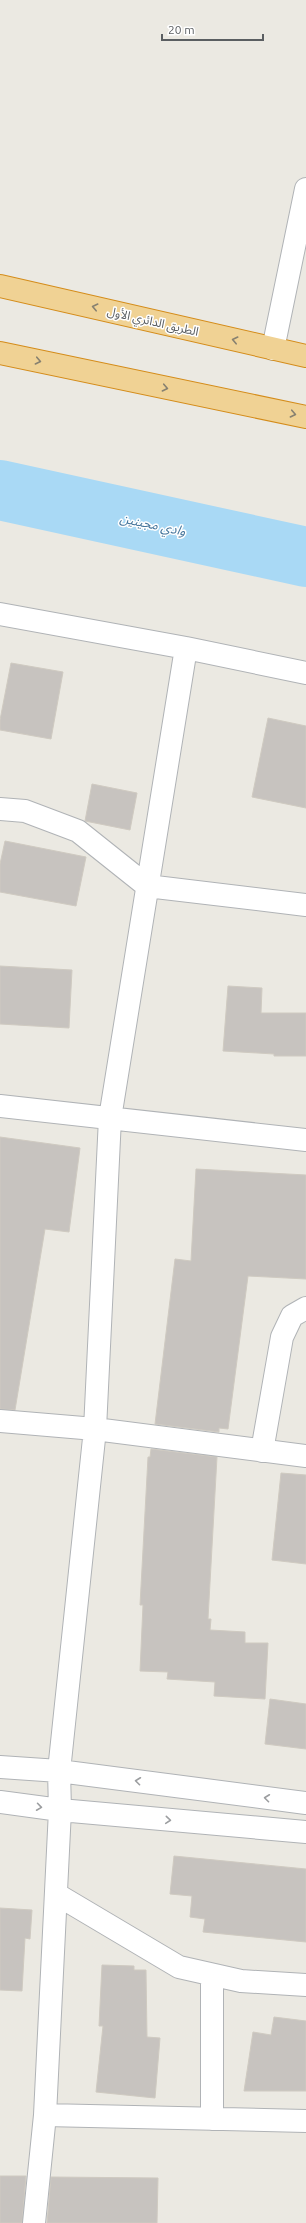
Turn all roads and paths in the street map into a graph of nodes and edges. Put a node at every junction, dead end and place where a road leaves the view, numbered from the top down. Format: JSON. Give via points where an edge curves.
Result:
{"nodes":[{"id":1,"x":306,"y":189,"type":"edge"},
{"id":2,"x":0,"y":286,"type":"edge"},
{"id":3,"x":273,"y":349,"type":"junction"},
{"id":4,"x":0,"y":353,"type":"edge"},
{"id":5,"x":306,"y":356,"type":"edge"},
{"id":6,"x":306,"y":417,"type":"edge"},
{"id":7,"x":0,"y":614,"type":"edge"},
{"id":8,"x":186,"y":648,"type":"junction"},
{"id":9,"x":306,"y":673,"type":"edge"},
{"id":10,"x":0,"y":809,"type":"edge"},
{"id":11,"x":147,"y":886,"type":"junction"},
{"id":12,"x":306,"y":905,"type":"edge"},
{"id":13,"x":0,"y":1106,"type":"edge"},
{"id":14,"x":110,"y":1118,"type":"junction"},
{"id":15,"x":306,"y":1140,"type":"edge"},
{"id":16,"x":306,"y":1308,"type":"edge"},
{"id":17,"x":0,"y":1421,"type":"edge"},
{"id":18,"x":95,"y":1429,"type":"junction"},
{"id":19,"x":262,"y":1450,"type":"junction"},
{"id":20,"x":306,"y":1456,"type":"edge"},
{"id":21,"x":0,"y":1767,"type":"edge"},
{"id":22,"x":59,"y":1771,"type":"junction"},
{"id":23,"x":0,"y":1802,"type":"edge"},
{"id":24,"x":306,"y":1803,"type":"edge"},
{"id":25,"x":60,"y":1810,"type":"junction"},
{"id":26,"x":306,"y":1832,"type":"edge"},
{"id":27,"x":56,"y":1894,"type":"junction"},
{"id":28,"x":212,"y":1975,"type":"junction"},
{"id":29,"x":306,"y":1985,"type":"edge"},
{"id":30,"x":45,"y":2115,"type":"junction"},
{"id":31,"x":212,"y":2119,"type":"junction"},
{"id":32,"x":306,"y":2121,"type":"edge"},
{"id":33,"x":34,"y":2223,"type":"edge"}],
"edges":[{"from":1,"to":3,"type":"street"},
{"from":3,"to":2,"type":"highway","name":"الطريق الدائري الأول","one_way":true},
{"from":3,"to":5,"type":"highway","name":"الطريق الدائري الأول"},
{"from":4,"to":6,"type":"highway","one_way":true},
{"from":7,"to":8,"type":"street"},
{"from":8,"to":9,"type":"street"},
{"from":8,"to":11,"type":"street"},
{"from":10,"to":11,"type":"street","via":[[25,811],[78,831]]},
{"from":11,"to":12,"type":"street"},
{"from":11,"to":14,"type":"street"},
{"from":13,"to":14,"type":"street"},
{"from":14,"to":15,"type":"street"},
{"from":14,"to":18,"type":"street"},
{"from":16,"to":19,"type":"street","via":[[292,1316],[282,1337]]},
{"from":17,"to":18,"type":"street"},
{"from":18,"to":19,"type":"street"},
{"from":18,"to":22,"type":"street"},
{"from":19,"to":20,"type":"street"},
{"from":21,"to":22,"type":"street"},
{"from":24,"to":22,"type":"street","one_way":true},
{"from":22,"to":25,"type":"street"},
{"from":23,"to":25,"type":"street","one_way":true},
{"from":25,"to":26,"type":"street","one_way":true},
{"from":25,"to":27,"type":"street"},
{"from":27,"to":28,"type":"street","via":[[179,1967]]},
{"from":27,"to":30,"type":"street"},
{"from":28,"to":29,"type":"street","via":[[241,1981]]},
{"from":28,"to":31,"type":"street"},
{"from":30,"to":31,"type":"street"},
{"from":30,"to":33,"type":"street"},
{"from":31,"to":32,"type":"street"}]}
